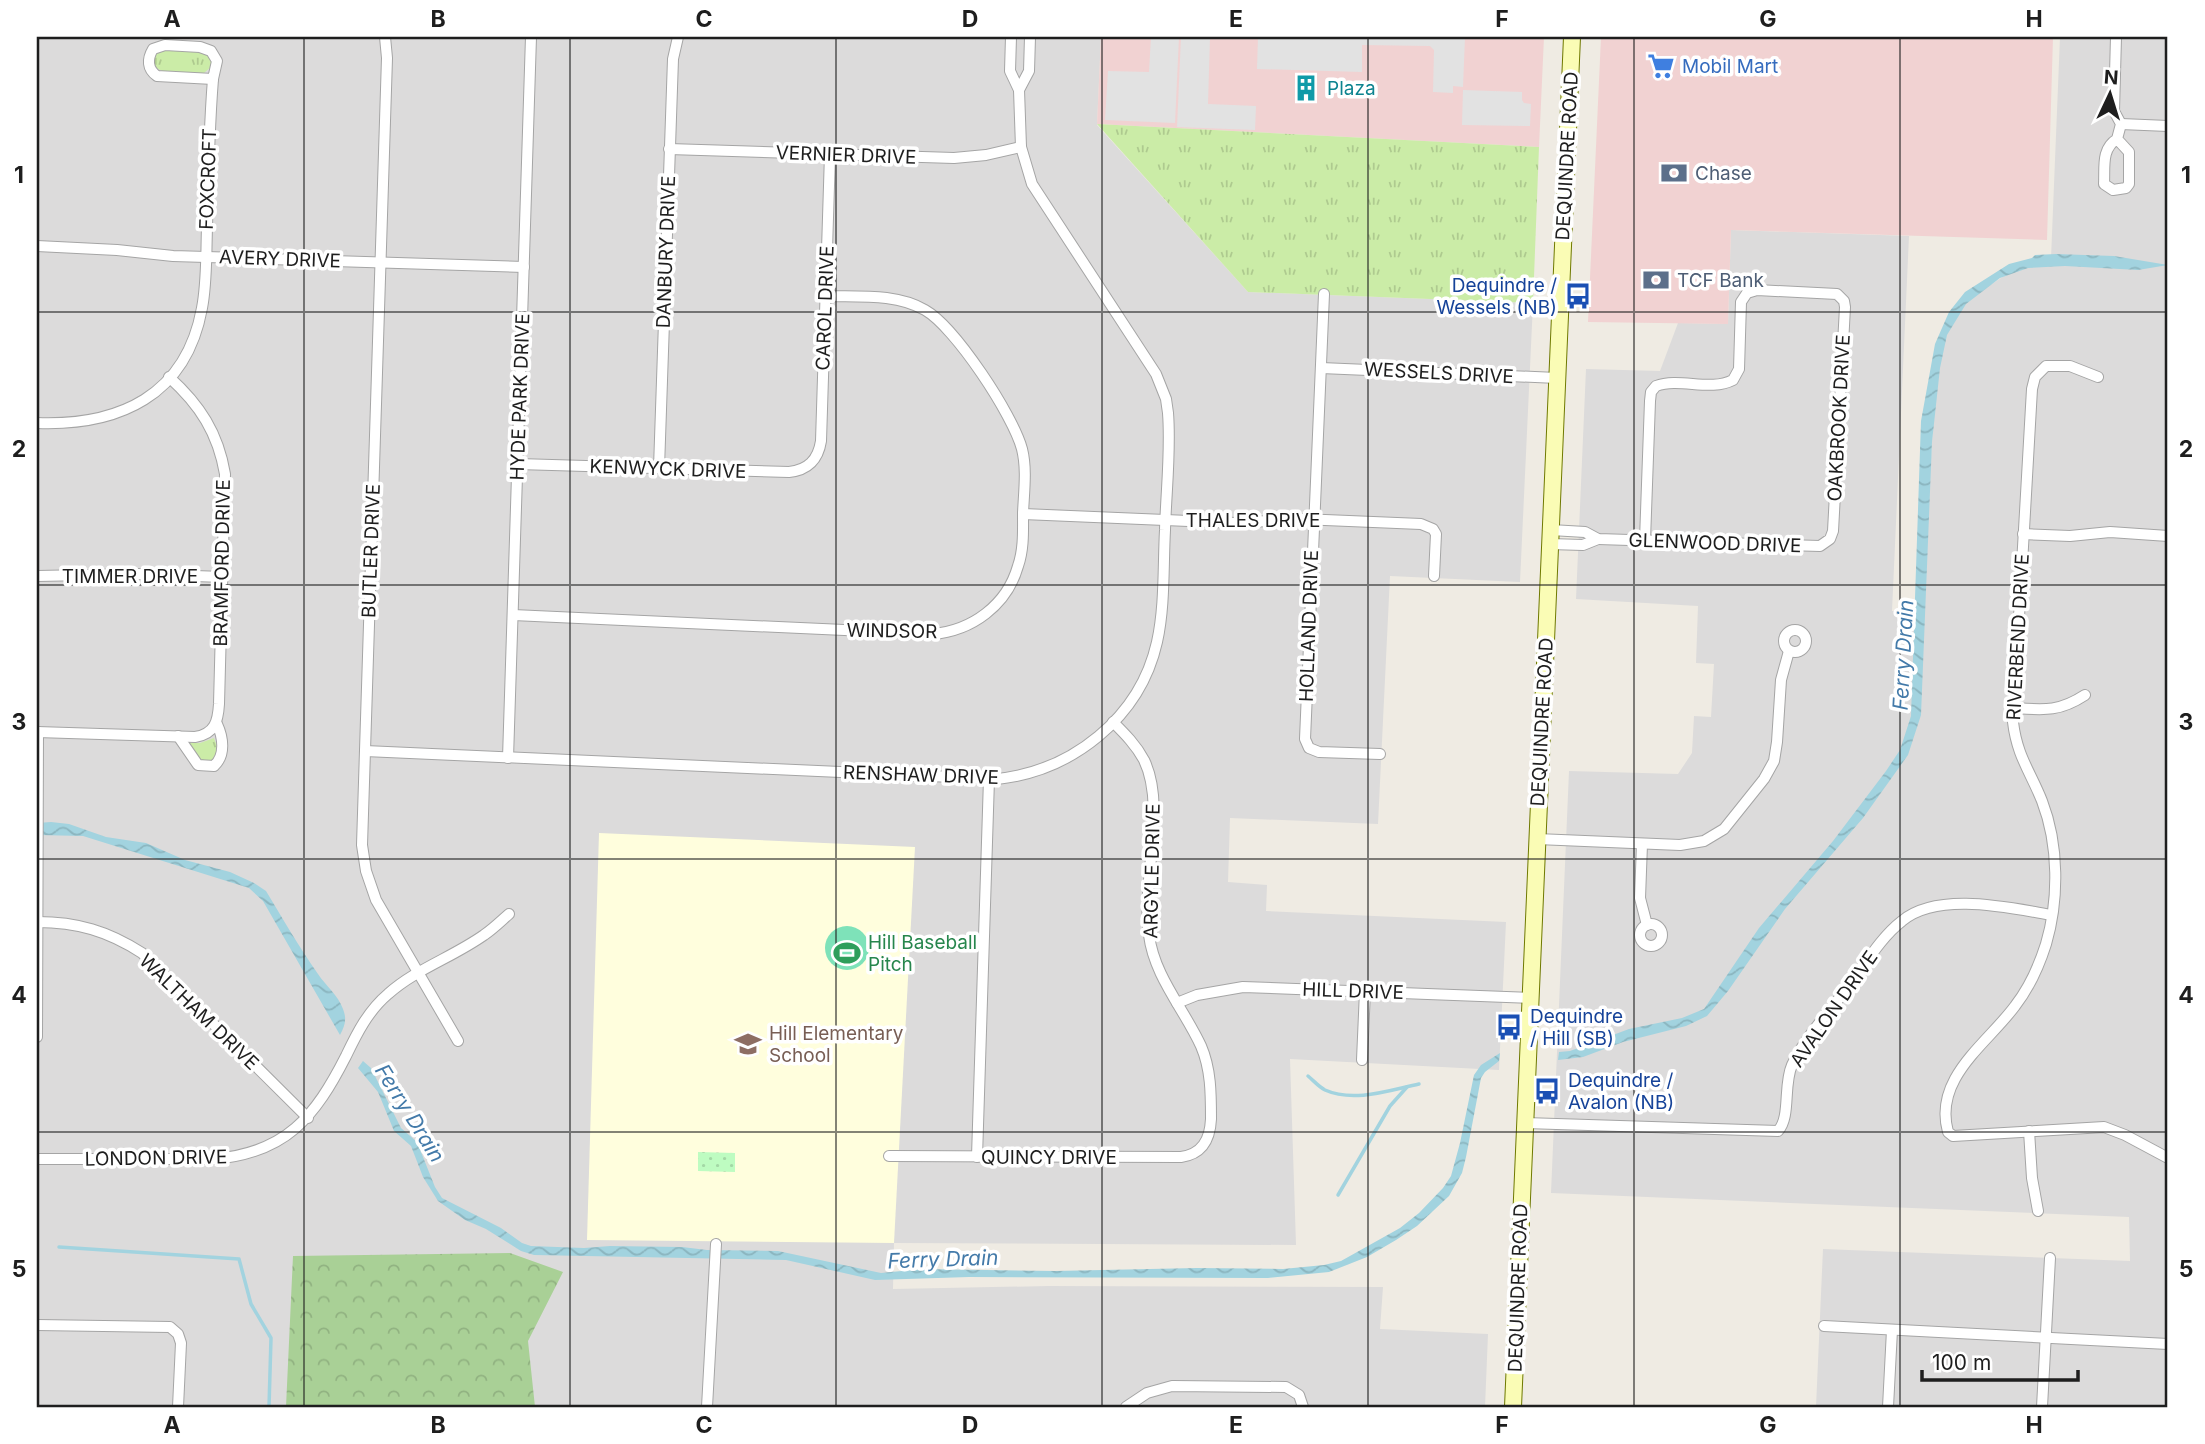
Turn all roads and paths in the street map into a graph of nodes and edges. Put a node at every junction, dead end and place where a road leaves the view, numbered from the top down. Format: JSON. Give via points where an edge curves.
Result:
{"nodes":[{"id":1,"x":384,"y":37,"type":"edge"},
{"id":2,"x":531,"y":37,"type":"edge"},
{"id":3,"x":678,"y":37,"type":"edge"},
{"id":4,"x":1011,"y":37,"type":"edge"},
{"id":5,"x":1030,"y":37,"type":"edge"},
{"id":6,"x":1572,"y":37,"type":"edge"},
{"id":7,"x":2116,"y":37,"type":"edge"},
{"id":8,"x":213,"y":79,"type":"junction"},
{"id":9,"x":1019,"y":90,"type":"junction"},
{"id":10,"x":2121,"y":124,"type":"junction"},
{"id":11,"x":2168,"y":125,"type":"edge"},
{"id":12,"x":2118,"y":139,"type":"dead end"},
{"id":13,"x":1021,"y":147,"type":"junction"},
{"id":14,"x":669,"y":149,"type":"junction"},
{"id":15,"x":830,"y":154,"type":"junction"},
{"id":16,"x":37,"y":246,"type":"edge"},
{"id":17,"x":205,"y":257,"type":"junction"},
{"id":18,"x":380,"y":263,"type":"junction"},
{"id":19,"x":524,"y":267,"type":"junction"},
{"id":20,"x":1324,"y":294,"type":"dead end"},
{"id":21,"x":826,"y":296,"type":"junction"},
{"id":22,"x":1321,"y":368,"type":"junction"},
{"id":23,"x":169,"y":377,"type":"junction"},
{"id":24,"x":2098,"y":377,"type":"dead end"},
{"id":25,"x":1557,"y":378,"type":"junction"},
{"id":26,"x":37,"y":422,"type":"edge"},
{"id":27,"x":815,"y":461,"type":"joint"},
{"id":28,"x":517,"y":464,"type":"junction"},
{"id":29,"x":659,"y":468,"type":"junction"},
{"id":30,"x":1023,"y":514,"type":"junction"},
{"id":31,"x":1314,"y":519,"type":"junction"},
{"id":32,"x":1165,"y":520,"type":"junction"},
{"id":33,"x":2023,"y":534,"type":"junction"},
{"id":34,"x":2168,"y":536,"type":"edge"},
{"id":35,"x":1550,"y":537,"type":"junction"},
{"id":36,"x":1830,"y":539,"type":"joint"},
{"id":37,"x":1645,"y":540,"type":"junction"},
{"id":38,"x":37,"y":576,"type":"edge"},
{"id":39,"x":1434,"y":576,"type":"dead end"},
{"id":40,"x":223,"y":577,"type":"junction"},
{"id":41,"x":513,"y":615,"type":"junction"},
{"id":42,"x":1789,"y":651,"type":"dead end"},
{"id":43,"x":2085,"y":695,"type":"dead end"},
{"id":44,"x":2014,"y":708,"type":"junction"},
{"id":45,"x":1114,"y":722,"type":"junction"},
{"id":46,"x":216,"y":724,"type":"junction"},
{"id":47,"x":37,"y":732,"type":"edge"},
{"id":48,"x":178,"y":736,"type":"junction"},
{"id":49,"x":365,"y":751,"type":"junction"},
{"id":50,"x":1380,"y":754,"type":"dead end"},
{"id":51,"x":508,"y":758,"type":"junction"},
{"id":52,"x":989,"y":779,"type":"junction"},
{"id":53,"x":37,"y":820,"type":"edge"},
{"id":54,"x":37,"y":836,"type":"edge"},
{"id":55,"x":1537,"y":839,"type":"junction"},
{"id":56,"x":1642,"y":844,"type":"junction"},
{"id":57,"x":509,"y":914,"type":"dead end"},
{"id":58,"x":2052,"y":915,"type":"junction"},
{"id":59,"x":37,"y":922,"type":"edge"},
{"id":60,"x":1647,"y":925,"type":"dead end"},
{"id":61,"x":418,"y":974,"type":"junction"},
{"id":62,"x":1365,"y":991,"type":"junction"},
{"id":63,"x":1531,"y":998,"type":"junction"},
{"id":64,"x":1177,"y":1003,"type":"junction"},
{"id":65,"x":37,"y":1037,"type":"edge"},
{"id":66,"x":458,"y":1041,"type":"dead end"},
{"id":67,"x":1362,"y":1060,"type":"dead end"},
{"id":68,"x":307,"y":1118,"type":"junction"},
{"id":69,"x":1525,"y":1123,"type":"junction"},
{"id":70,"x":2029,"y":1130,"type":"junction"},
{"id":71,"x":1205,"y":1144,"type":"joint"},
{"id":72,"x":890,"y":1156,"type":"dead end"},
{"id":73,"x":977,"y":1157,"type":"junction"},
{"id":74,"x":2168,"y":1158,"type":"edge"},
{"id":75,"x":37,"y":1159,"type":"edge"},
{"id":76,"x":2038,"y":1211,"type":"dead end"},
{"id":77,"x":716,"y":1246,"type":"dead end"},
{"id":78,"x":2050,"y":1258,"type":"dead end"},
{"id":79,"x":37,"y":1325,"type":"edge"},
{"id":80,"x":1824,"y":1326,"type":"dead end"},
{"id":81,"x":1892,"y":1330,"type":"junction"},
{"id":82,"x":2046,"y":1338,"type":"junction"},
{"id":83,"x":2168,"y":1344,"type":"edge"},
{"id":84,"x":178,"y":1407,"type":"edge"},
{"id":85,"x":708,"y":1407,"type":"edge"},
{"id":86,"x":1126,"y":1407,"type":"edge"},
{"id":87,"x":1303,"y":1407,"type":"edge"},
{"id":88,"x":1513,"y":1407,"type":"edge"},
{"id":89,"x":1888,"y":1407,"type":"edge"},
{"id":90,"x":2042,"y":1407,"type":"edge"}],
"edges":[{"from":1,"to":18,"type":"street","name":"BUTLER DRIVE"},
{"from":2,"to":19,"type":"street","name":"HYDE PARK DRIVE"},
{"from":3,"to":14,"type":"street","name":"DANBURY DRIVE"},
{"from":4,"to":9,"type":"street","name":"RENSHAW DRIVE","via":[[1010,71]]},
{"from":5,"to":9,"type":"street","name":"RENSHAW DRIVE","via":[[1029,71]]},
{"from":6,"to":25,"type":"main road","name":"DEQUINDRE ROAD"},
{"from":7,"to":10,"type":"street","via":[[2114,111]]},
{"from":8,"to":8,"type":"street","name":"FOXCROFT","via":[[217,61],[206,48],[165,45],[150,54],[149,65],[157,76]]},
{"from":8,"to":17,"type":"street","name":"FOXCROFT"},
{"from":9,"to":13,"type":"street","name":"RENSHAW DRIVE"},
{"from":10,"to":11,"type":"street"},
{"from":10,"to":12,"type":"street"},
{"from":13,"to":15,"type":"street","name":"VERNIER DRIVE","via":[[954,158]]},
{"from":13,"to":32,"type":"street","name":"RENSHAW DRIVE","via":[[1036,193],[1160,383],[1169,422]]},
{"from":14,"to":15,"type":"street","name":"VERNIER DRIVE"},
{"from":14,"to":29,"type":"street","name":"DANBURY DRIVE"},
{"from":15,"to":21,"type":"street","name":"CAROL DRIVE"},
{"from":16,"to":17,"type":"street","name":"AVERY DRIVE"},
{"from":17,"to":18,"type":"street","name":"AVERY DRIVE"},
{"from":17,"to":23,"type":"street","name":"FOXCROFT","via":[[198,324],[188,350]]},
{"from":18,"to":19,"type":"street","name":"AVERY DRIVE"},
{"from":18,"to":49,"type":"street","name":"BUTLER DRIVE"},
{"from":19,"to":28,"type":"street","name":"HYDE PARK DRIVE"},
{"from":20,"to":22,"type":"street","name":"HOLLAND DRIVE"},
{"from":21,"to":27,"type":"street","name":"CAROL DRIVE","via":[[821,441]]},
{"from":21,"to":30,"type":"street","name":"WINDSOR","via":[[909,303],[949,329],[1015,431],[1025,469]]},
{"from":22,"to":25,"type":"street","name":"WESSELS DRIVE"},
{"from":22,"to":31,"type":"street","name":"HOLLAND DRIVE"},
{"from":23,"to":26,"type":"street","name":"FOXCROFT","via":[[138,404],[107,417],[79,423]]},
{"from":23,"to":40,"type":"street","name":"BRAMFORD DRIVE","via":[[199,407],[219,449],[226,486]]},
{"from":24,"to":33,"type":"street","name":"RIVERBEND DRIVE","via":[[2056,365],[2046,366],[2035,377]]},
{"from":25,"to":35,"type":"main road","name":"DEQUINDRE ROAD"},
{"from":27,"to":29,"type":"street","name":"KENWYCK DRIVE","via":[[789,472]]},
{"from":28,"to":29,"type":"street","name":"KENWYCK DRIVE"},
{"from":28,"to":41,"type":"street","name":"HYDE PARK DRIVE"},
{"from":30,"to":32,"type":"street","name":"THALES DRIVE"},
{"from":30,"to":41,"type":"street","name":"WINDSOR","via":[[1018,566],[1005,594],[982,617],[950,632]]},
{"from":31,"to":32,"type":"street","name":"THALES DRIVE"},
{"from":31,"to":39,"type":"street","name":"THALES DRIVE","via":[[1428,525],[1436,534]]},
{"from":31,"to":50,"type":"street","name":"HOLLAND DRIVE","via":[[1305,734],[1309,748],[1319,752]]},
{"from":32,"to":45,"type":"street","name":"RENSHAW DRIVE","via":[[1156,645],[1141,683]]},
{"from":33,"to":34,"type":"street"},
{"from":33,"to":44,"type":"street","name":"RIVERBEND DRIVE"},
{"from":35,"to":37,"type":"street","name":"GLENWOOD DRIVE","via":[[1583,545],[1598,539]]},
{"from":35,"to":55,"type":"main road","name":"DEQUINDRE ROAD"},
{"from":36,"to":37,"type":"street","name":"GLENWOOD DRIVE","via":[[1820,546]]},
{"from":36,"to":37,"type":"street","name":"OAKBROOK DRIVE","via":[[1845,307],[1832,292],[1757,290],[1747,293],[1741,302],[1739,369],[1733,380],[1669,383],[1651,392]]},
{"from":38,"to":40,"type":"street","name":"TIMMER DRIVE"},
{"from":40,"to":46,"type":"street","name":"BRAMFORD DRIVE"},
{"from":41,"to":51,"type":"street","name":"HYDE PARK DRIVE"},
{"from":42,"to":56,"type":"street","via":[[1781,680],[1774,761],[1738,814],[1704,841]]},
{"from":43,"to":44,"type":"street","via":[[2056,709]]},
{"from":44,"to":58,"type":"street","name":"RIVERBEND DRIVE","via":[[2018,750],[2043,803],[2052,845]]},
{"from":45,"to":52,"type":"street","name":"RENSHAW DRIVE","via":[[1055,765]]},
{"from":45,"to":64,"type":"street","name":"ARGYLE DRIVE","via":[[1140,753],[1151,782],[1148,933],[1155,960]]},
{"from":46,"to":48,"type":"street","via":[[202,736]]},
{"from":46,"to":48,"type":"street","name":"BRAMFORD DRIVE","via":[[222,755],[214,766],[198,765]]},
{"from":47,"to":48,"type":"street"},
{"from":47,"to":53,"type":"street"},
{"from":49,"to":51,"type":"street","name":"RENSHAW DRIVE"},
{"from":49,"to":61,"type":"street","name":"BUTLER DRIVE","via":[[362,832],[366,871],[376,900]]},
{"from":51,"to":52,"type":"street","name":"RENSHAW DRIVE"},
{"from":52,"to":73,"type":"street"},
{"from":53,"to":54,"type":"street"},
{"from":54,"to":59,"type":"street"},
{"from":55,"to":56,"type":"street"},
{"from":55,"to":63,"type":"main road","name":"DEQUINDRE ROAD"},
{"from":56,"to":60,"type":"street","via":[[1640,898]]},
{"from":57,"to":61,"type":"street","name":"LONDON DRIVE","via":[[484,935]]},
{"from":58,"to":69,"type":"street","name":"AVALON DRIVE","via":[[1949,905],[1929,907],[1903,920],[1795,1060],[1787,1083],[1785,1119],[1778,1131]]},
{"from":58,"to":70,"type":"street","name":"RIVERBEND DRIVE","via":[[2042,955],[2024,992],[1952,1084],[1945,1121],[1953,1136]]},
{"from":59,"to":65,"type":"street"},
{"from":59,"to":68,"type":"street","name":"WALTHAM DRIVE","via":[[93,928],[142,953]]},
{"from":61,"to":66,"type":"street","name":"BUTLER DRIVE"},
{"from":61,"to":68,"type":"street","name":"LONDON DRIVE","via":[[373,1010],[325,1096]]},
{"from":62,"to":63,"type":"street","name":"HILL DRIVE"},
{"from":62,"to":64,"type":"street","name":"HILL DRIVE","via":[[1243,987]]},
{"from":62,"to":67,"type":"street"},
{"from":63,"to":69,"type":"main road","name":"DEQUINDRE ROAD"},
{"from":64,"to":71,"type":"street","name":"ARGYLE DRIVE","via":[[1207,1063],[1211,1117]]},
{"from":68,"to":75,"type":"street","name":"LONDON DRIVE","via":[[264,1148],[225,1158]]},
{"from":69,"to":88,"type":"main road","name":"DEQUINDRE ROAD"},
{"from":70,"to":74,"type":"street","via":[[2104,1127]]},
{"from":70,"to":76,"type":"street"},
{"from":71,"to":73,"type":"street","name":"QUINCY DRIVE","via":[[1181,1157]]},
{"from":72,"to":73,"type":"street","name":"QUINCY DRIVE"},
{"from":77,"to":85,"type":"street"},
{"from":78,"to":82,"type":"street"},
{"from":79,"to":84,"type":"street","via":[[165,1326],[175,1330],[181,1343]]},
{"from":80,"to":81,"type":"street"},
{"from":81,"to":82,"type":"street"},
{"from":81,"to":89,"type":"street"},
{"from":82,"to":83,"type":"street"},
{"from":82,"to":90,"type":"street"},
{"from":86,"to":87,"type":"street","via":[[1160,1388],[1186,1385],[1286,1387],[1298,1395]]}]}
